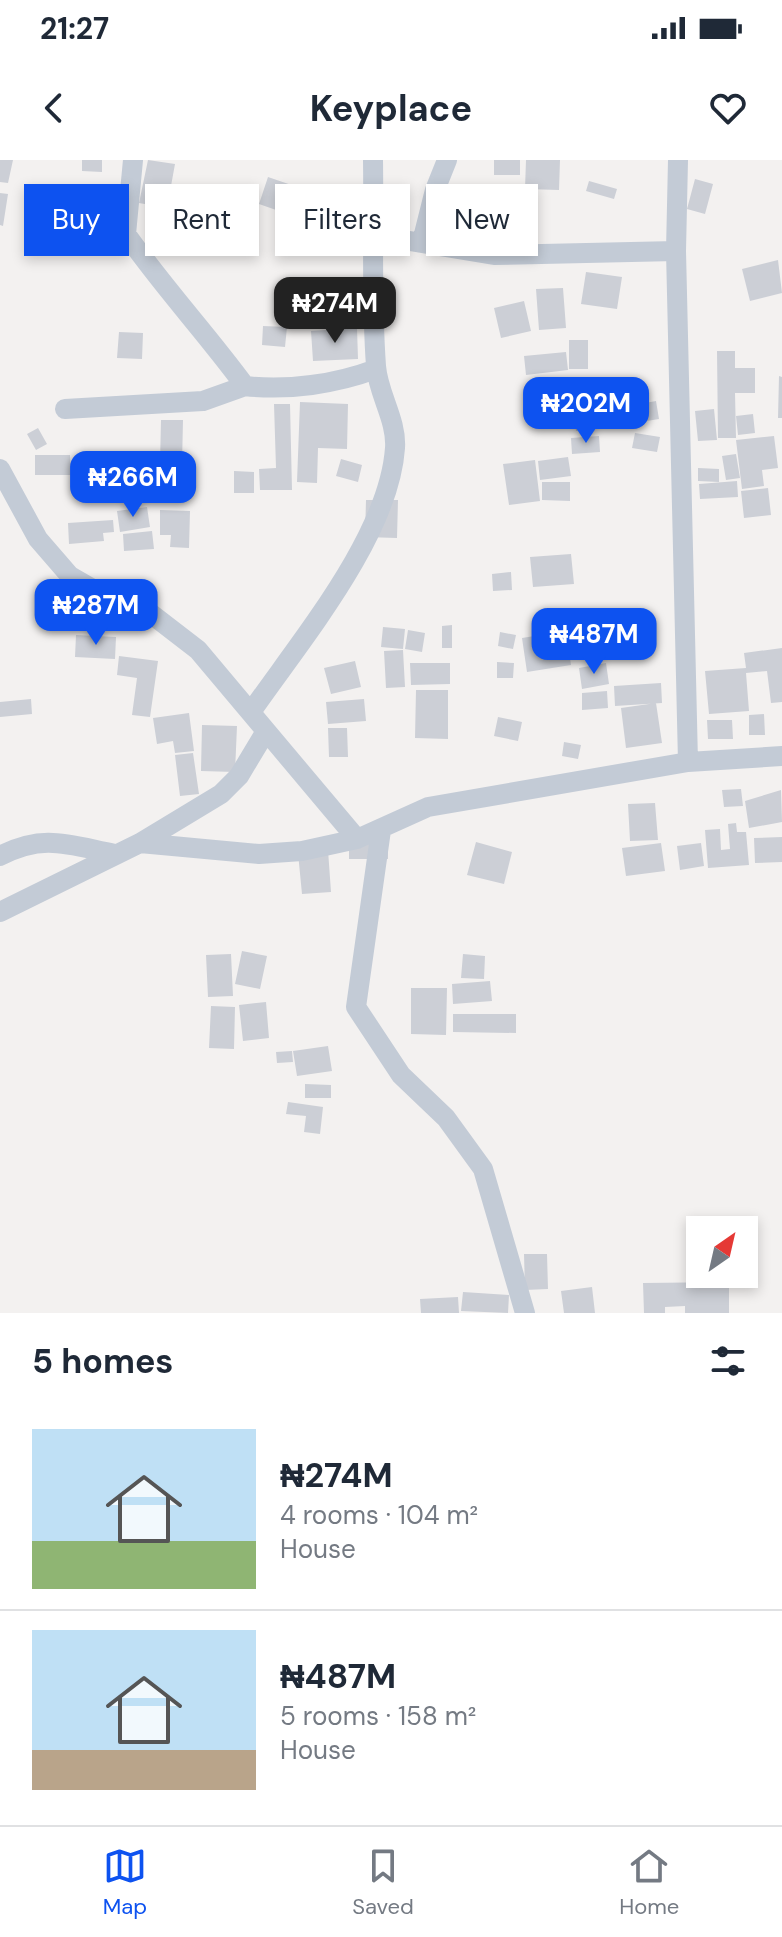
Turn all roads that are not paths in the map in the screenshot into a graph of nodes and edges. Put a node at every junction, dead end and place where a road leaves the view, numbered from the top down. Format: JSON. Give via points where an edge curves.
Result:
{"nodes":[{"id":1,"x":133,"y":160,"type":"edge"},
{"id":2,"x":373,"y":160,"type":"edge"},
{"id":3,"x":447,"y":160,"type":"edge"},
{"id":4,"x":678,"y":160,"type":"edge"},
{"id":5,"x":373,"y":184,"type":"edge"},
{"id":6,"x":410,"y":240,"type":"edge"},
{"id":7,"x":422,"y":242,"type":"junction"},
{"id":8,"x":676,"y":251,"type":"junction"},
{"id":9,"x":374,"y":256,"type":"edge"},
{"id":10,"x":376,"y":369,"type":"junction"},
{"id":11,"x":245,"y":386,"type":"junction"},
{"id":12,"x":65,"y":409,"type":"dead end"},
{"id":13,"x":0,"y":469,"type":"edge"},
{"id":14,"x":251,"y":712,"type":"junction"},
{"id":15,"x":266,"y":731,"type":"junction"},
{"id":16,"x":782,"y":756,"type":"edge"},
{"id":17,"x":688,"y":762,"type":"junction"},
{"id":18,"x":381,"y":830,"type":"junction"},
{"id":19,"x":357,"y":839,"type":"junction"},
{"id":20,"x":140,"y":843,"type":"junction"},
{"id":21,"x":115,"y":854,"type":"junction"},
{"id":22,"x":0,"y":856,"type":"edge"},
{"id":23,"x":0,"y":912,"type":"edge"},
{"id":24,"x":525,"y":1313,"type":"edge"}],
"edges":[{"from":1,"to":11,"type":"street","via":[[126,234]]},
{"from":2,"to":5,"type":"street"},
{"from":3,"to":7,"type":"street"},
{"from":4,"to":8,"type":"street"},
{"from":6,"to":7,"type":"street"},
{"from":7,"to":8,"type":"street","via":[[494,255]]},
{"from":8,"to":17,"type":"street"},
{"from":9,"to":10,"type":"street"},
{"from":10,"to":11,"type":"street","via":[[351,378],[270,389]]},
{"from":10,"to":14,"type":"street","via":[[395,448],[380,503],[334,593]]},
{"from":11,"to":12,"type":"street","via":[[203,401]]},
{"from":13,"to":14,"type":"street","via":[[38,539],[70,576],[175,630]]},
{"from":14,"to":15,"type":"street"},
{"from":15,"to":19,"type":"street"},
{"from":15,"to":20,"type":"street","via":[[231,786]]},
{"from":16,"to":17,"type":"street"},
{"from":17,"to":18,"type":"street","via":[[428,807]]},
{"from":18,"to":19,"type":"street"},
{"from":18,"to":24,"type":"street","via":[[356,1007],[401,1075],[446,1118],[483,1169]]},
{"from":19,"to":20,"type":"street","via":[[259,854]]},
{"from":20,"to":21,"type":"street"},
{"from":21,"to":22,"type":"street","via":[[43,841]]},
{"from":21,"to":23,"type":"street"}]}
